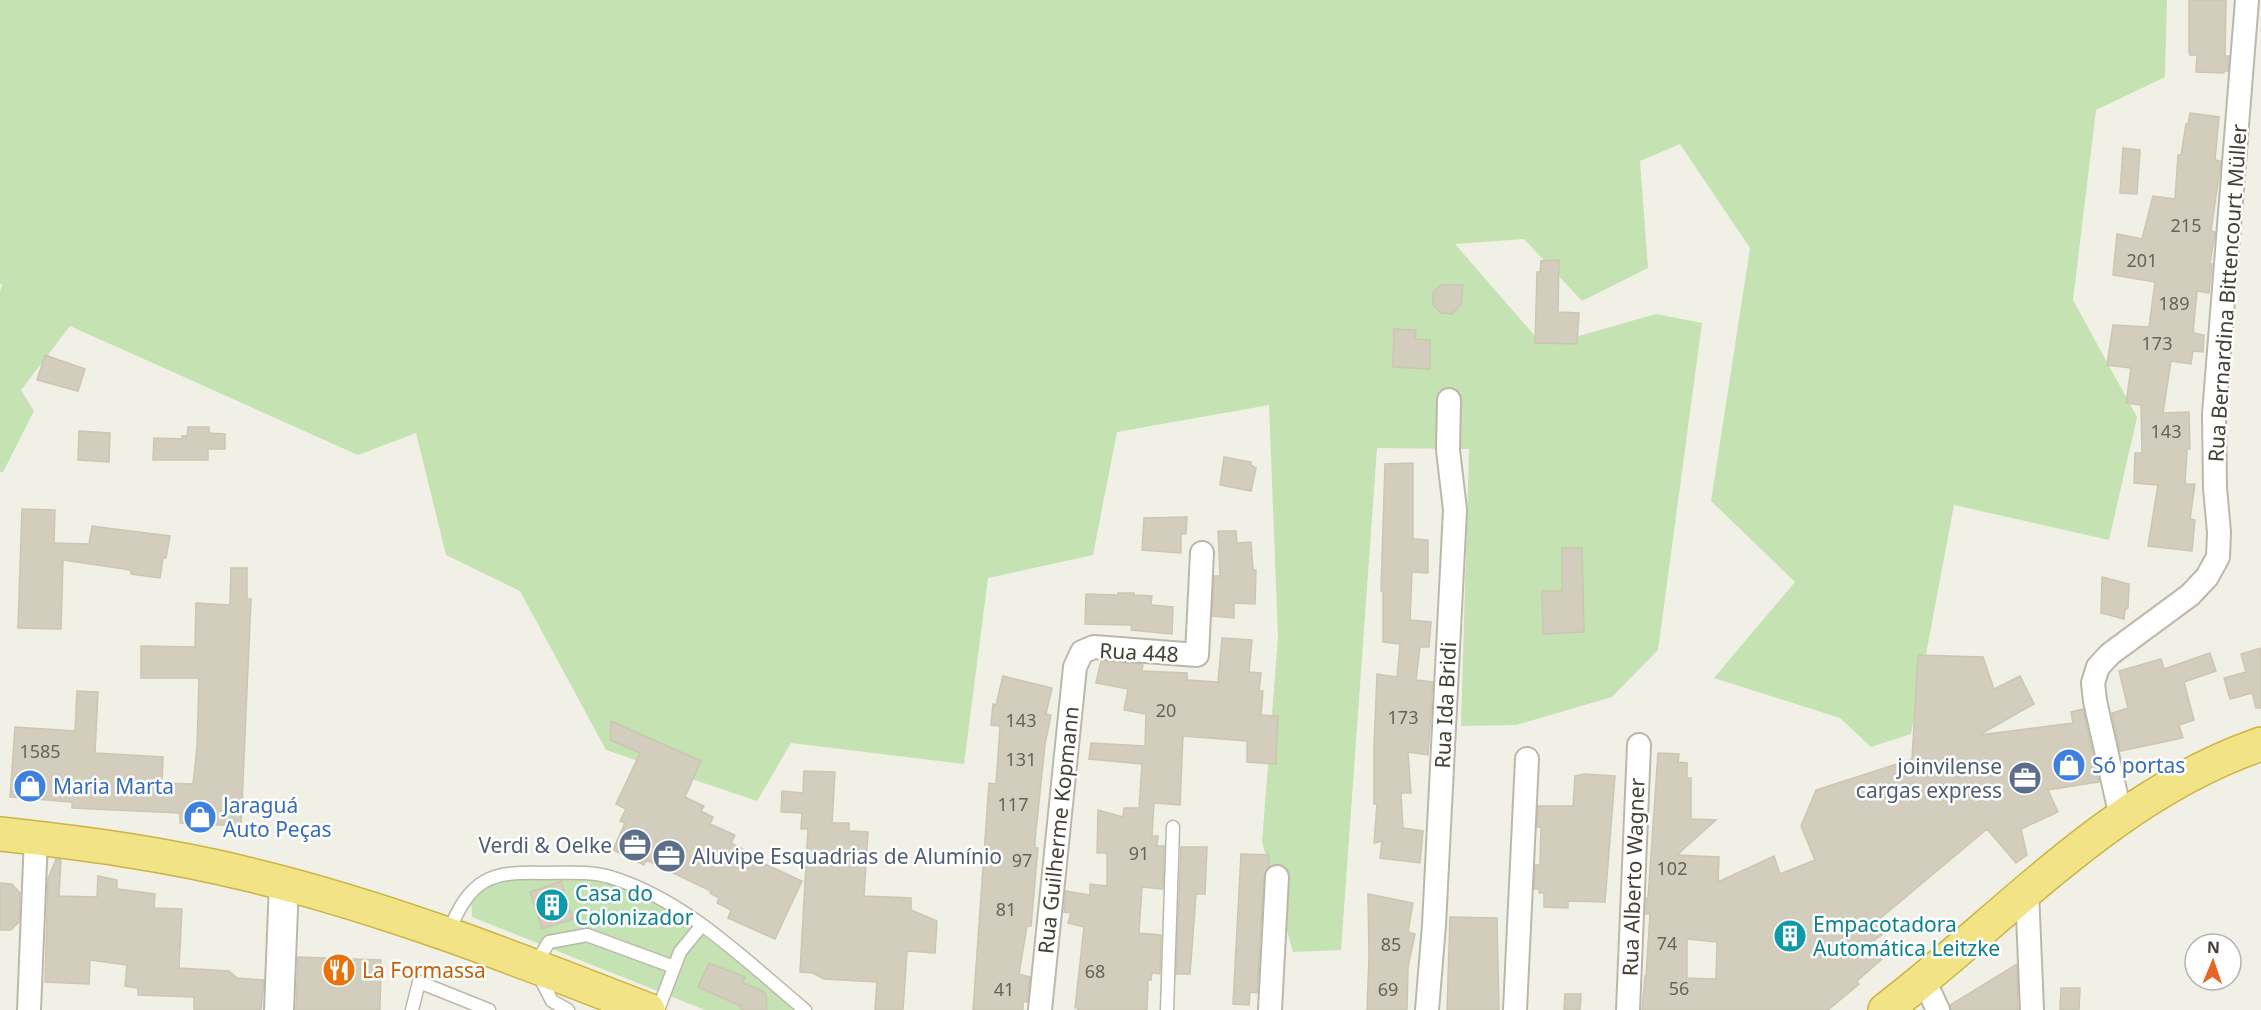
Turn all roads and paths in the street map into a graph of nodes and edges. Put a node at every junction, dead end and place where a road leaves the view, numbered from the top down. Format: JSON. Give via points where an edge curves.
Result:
{"nodes":[{"id":1,"x":2247,"y":0,"type":"edge"},
{"id":2,"x":1449,"y":400,"type":"dead end"},
{"id":3,"x":1202,"y":553,"type":"dead end"},
{"id":4,"x":1082,"y":652,"type":"joint"},
{"id":5,"x":2261,"y":744,"type":"edge"},
{"id":6,"x":1639,"y":745,"type":"dead end"},
{"id":7,"x":1527,"y":759,"type":"dead end"},
{"id":8,"x":2121,"y":817,"type":"junction"},
{"id":9,"x":1173,"y":827,"type":"dead end"},
{"id":10,"x":0,"y":834,"type":"edge"},
{"id":11,"x":36,"y":838,"type":"junction"},
{"id":12,"x":1277,"y":877,"type":"dead end"},
{"id":13,"x":285,"y":884,"type":"junction"},
{"id":14,"x":2027,"y":891,"type":"junction"},
{"id":15,"x":702,"y":925,"type":"junction"},
{"id":16,"x":448,"y":934,"type":"junction"},
{"id":17,"x":534,"y":966,"type":"junction"},
{"id":18,"x":674,"y":967,"type":"junction"},
{"id":19,"x":1924,"y":980,"type":"junction"},
{"id":20,"x":29,"y":1010,"type":"edge"},
{"id":21,"x":279,"y":1010,"type":"edge"},
{"id":22,"x":412,"y":1010,"type":"edge"},
{"id":23,"x":489,"y":1010,"type":"edge"},
{"id":24,"x":568,"y":1010,"type":"edge"},
{"id":25,"x":648,"y":1010,"type":"edge"},
{"id":26,"x":658,"y":1010,"type":"edge"},
{"id":27,"x":805,"y":1010,"type":"edge"},
{"id":28,"x":1040,"y":1010,"type":"edge"},
{"id":29,"x":1167,"y":1010,"type":"edge"},
{"id":30,"x":1270,"y":1010,"type":"edge"},
{"id":31,"x":1426,"y":1010,"type":"edge"},
{"id":32,"x":1515,"y":1010,"type":"edge"},
{"id":33,"x":1628,"y":1010,"type":"edge"},
{"id":34,"x":1885,"y":1010,"type":"edge"},
{"id":35,"x":1938,"y":1010,"type":"edge"},
{"id":36,"x":2032,"y":1010,"type":"edge"}],
"edges":[{"from":1,"to":8,"type":"street","name":"Rua Bernardina Bittencourt Müller","via":[[2214,414],[2218,557],[2207,577],[2190,595],[2098,667],[2093,683],[2095,701]]},
{"from":2,"to":31,"type":"street","name":"Rua Ida Bridi","via":[[1448,450],[1455,510],[1434,925]]},
{"from":3,"to":4,"type":"street","name":"Rua 448","via":[[1197,655],[1094,647]]},
{"from":4,"to":28,"type":"street","name":"Rua Guilherme Kopmann","via":[[1075,668]]},
{"from":5,"to":8,"type":"highway","via":[[2196,771]]},
{"from":6,"to":33,"type":"street","name":"Rua Alberto Wagner"},
{"from":7,"to":32,"type":"street"},
{"from":8,"to":14,"type":"highway"},
{"from":9,"to":29,"type":"lane"},
{"from":10,"to":11,"type":"highway"},
{"from":11,"to":13,"type":"highway","via":[[130,851]]},
{"from":11,"to":20,"type":"street"},
{"from":12,"to":30,"type":"street"},
{"from":13,"to":16,"type":"highway"},
{"from":13,"to":21,"type":"street"},
{"from":14,"to":19,"type":"highway"},
{"from":14,"to":36,"type":"street"},
{"from":15,"to":16,"type":"lane","via":[[656,897],[610,877],[514,872],[489,878],[472,890],[458,909]]},
{"from":15,"to":18,"type":"lane","via":[[680,952]]},
{"from":15,"to":27,"type":"lane"},
{"from":16,"to":17,"type":"highway"},
{"from":17,"to":18,"type":"lane","via":[[549,942],[587,935]]},
{"from":17,"to":24,"type":"lane","via":[[552,1001]]},
{"from":17,"to":25,"type":"highway"},
{"from":18,"to":26,"type":"lane"},
{"from":19,"to":34,"type":"highway"},
{"from":19,"to":35,"type":"street"},
{"from":22,"to":23,"type":"lane","via":[[419,982]]}]}
